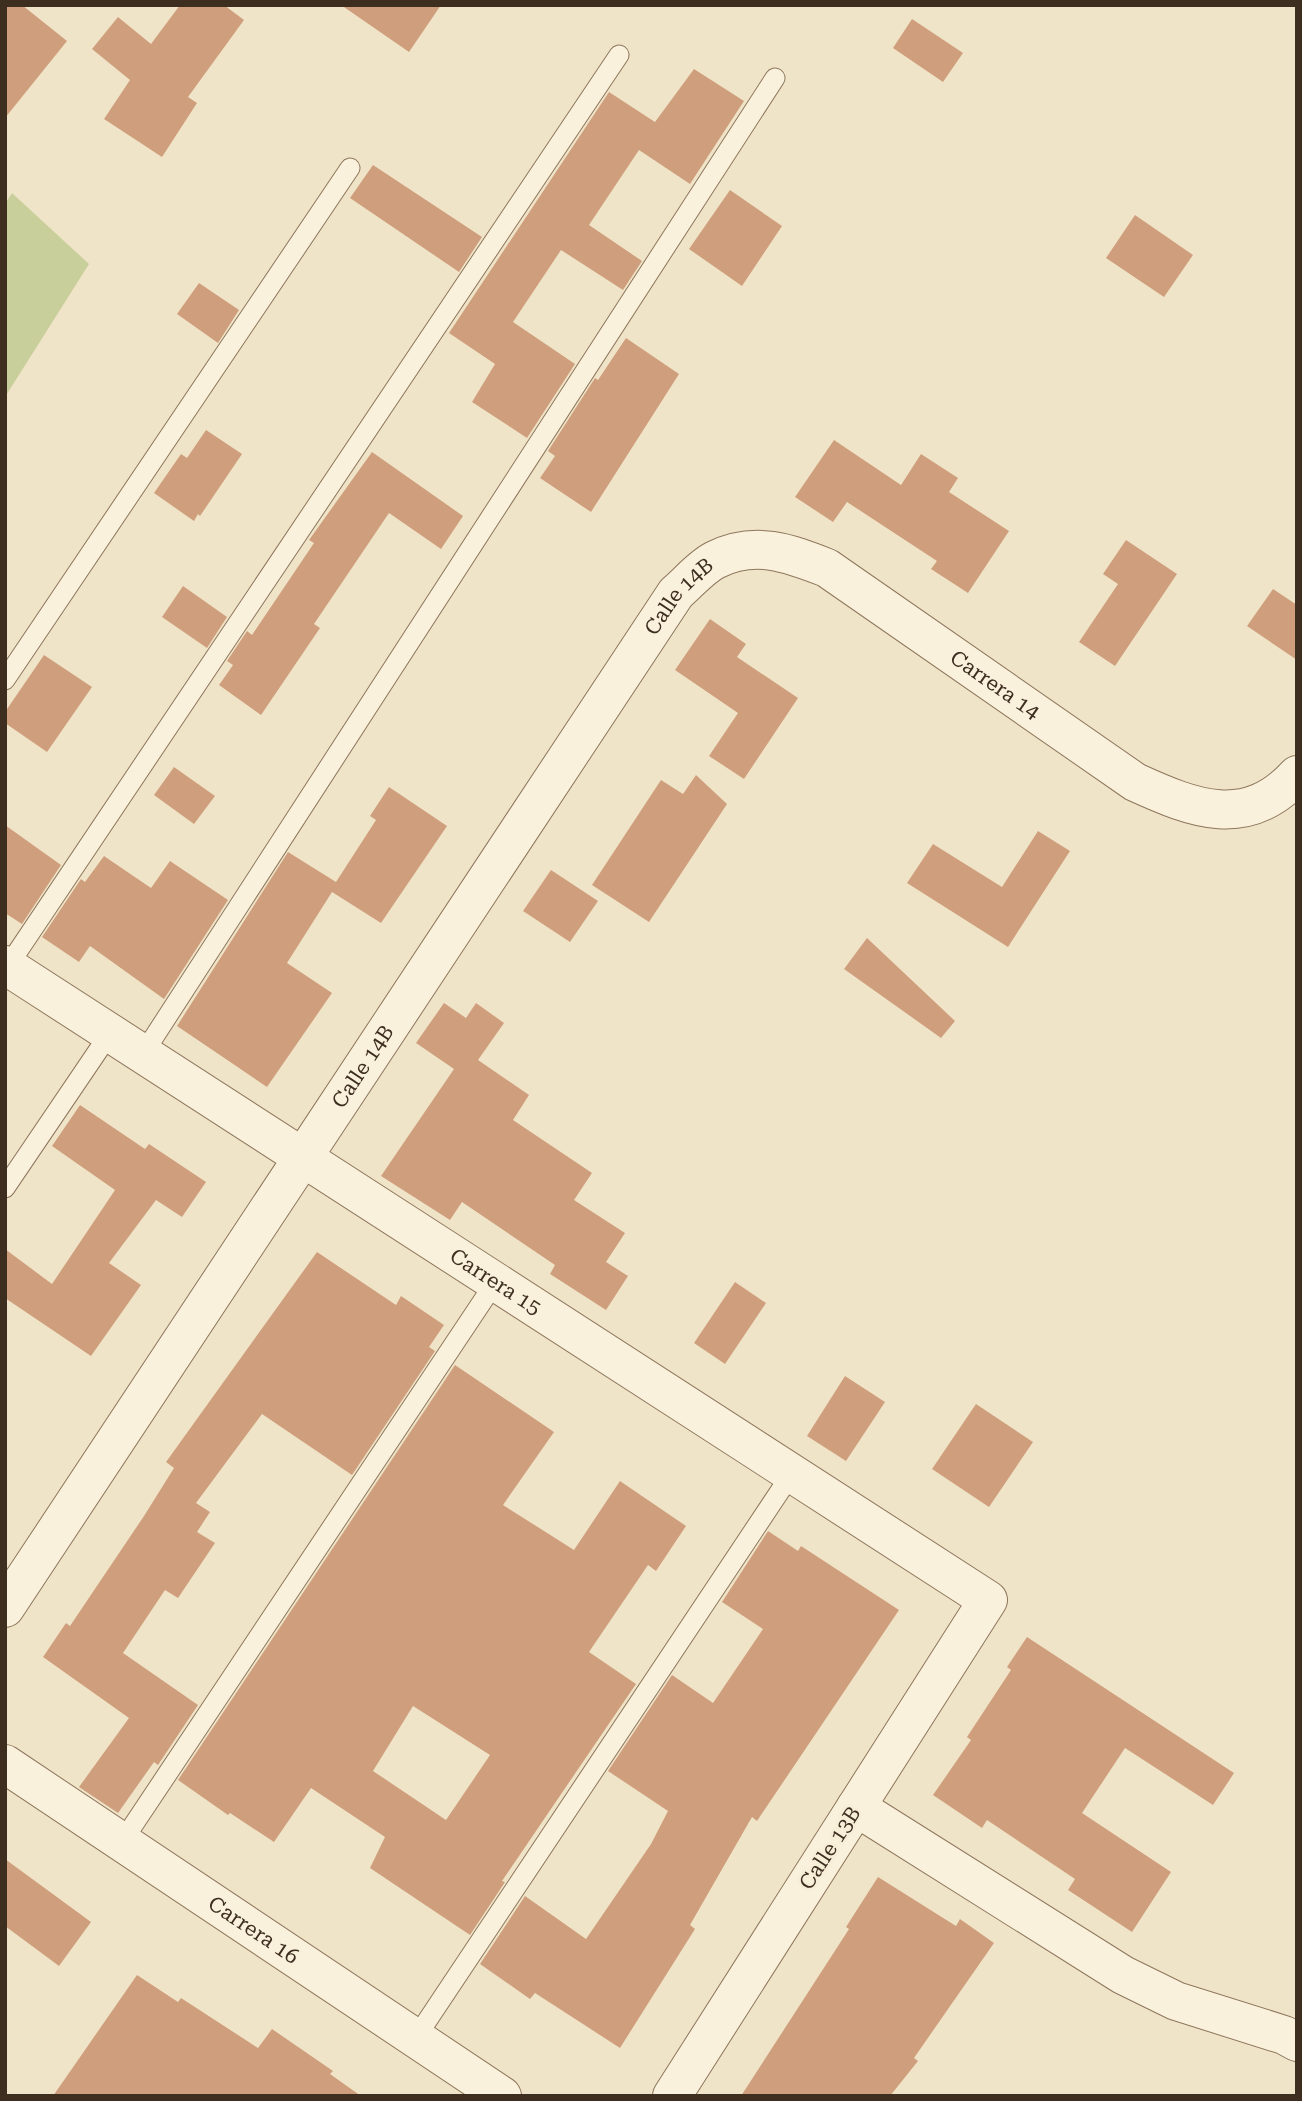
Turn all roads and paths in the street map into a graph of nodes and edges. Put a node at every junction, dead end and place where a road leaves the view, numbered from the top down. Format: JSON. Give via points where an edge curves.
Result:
{"nodes":[{"id":1,"x":620,"y":55,"type":"dead end"},
{"id":2,"x":775,"y":78,"type":"dead end"},
{"id":3,"x":349,"y":168,"type":"dead end"},
{"id":4,"x":744,"y":551,"type":"joint"},
{"id":5,"x":5,"y":680,"type":"edge"},
{"id":6,"x":1297,"y":775,"type":"edge"},
{"id":7,"x":6,"y":966,"type":"edge"},
{"id":8,"x":110,"y":1033,"type":"junction"},
{"id":9,"x":143,"y":1054,"type":"junction"},
{"id":10,"x":303,"y":1157,"type":"junction"},
{"id":11,"x":5,"y":1188,"type":"edge"},
{"id":12,"x":496,"y":1281,"type":"junction"},
{"id":13,"x":792,"y":1473,"type":"junction"},
{"id":14,"x":988,"y":1600,"type":"joint"},
{"id":15,"x":5,"y":1608,"type":"edge"},
{"id":16,"x":5,"y":1764,"type":"edge"},
{"id":17,"x":856,"y":1807,"type":"junction"},
{"id":18,"x":122,"y":1842,"type":"junction"},
{"id":19,"x":415,"y":2039,"type":"junction"},
{"id":20,"x":1293,"y":2048,"type":"edge"},
{"id":21,"x":502,"y":2096,"type":"edge"},
{"id":22,"x":672,"y":2096,"type":"edge"}],
"edges":[{"from":1,"to":7,"type":"lane"},
{"from":2,"to":9,"type":"lane"},
{"from":3,"to":5,"type":"lane"},
{"from":4,"to":6,"type":"street","name":"Carrera 14","via":[[783,551],[827,568],[1135,782],[1182,803],[1219,810],[1251,808]]},
{"from":4,"to":10,"type":"street","name":"Calle 14B","via":[[713,561],[676,593]]},
{"from":7,"to":8,"type":"street","name":"Carrera 15"},
{"from":8,"to":9,"type":"street","name":"Carrera 15"},
{"from":8,"to":11,"type":"lane"},
{"from":9,"to":10,"type":"street","name":"Carrera 15"},
{"from":10,"to":12,"type":"street","name":"Carrera 15"},
{"from":10,"to":15,"type":"street","name":"Calle 14B"},
{"from":12,"to":13,"type":"street","name":"Carrera 15"},
{"from":12,"to":18,"type":"lane"},
{"from":13,"to":14,"type":"street","name":"Carrera 15"},
{"from":13,"to":19,"type":"lane"},
{"from":14,"to":17,"type":"street","name":"Calle 13B"},
{"from":16,"to":18,"type":"street","name":"Carrera 16"},
{"from":17,"to":20,"type":"street","via":[[1123,1975]]},
{"from":17,"to":22,"type":"street","name":"Calle 13B"},
{"from":18,"to":19,"type":"street","name":"Carrera 16"},
{"from":19,"to":21,"type":"street","name":"Carrera 16"}]}
